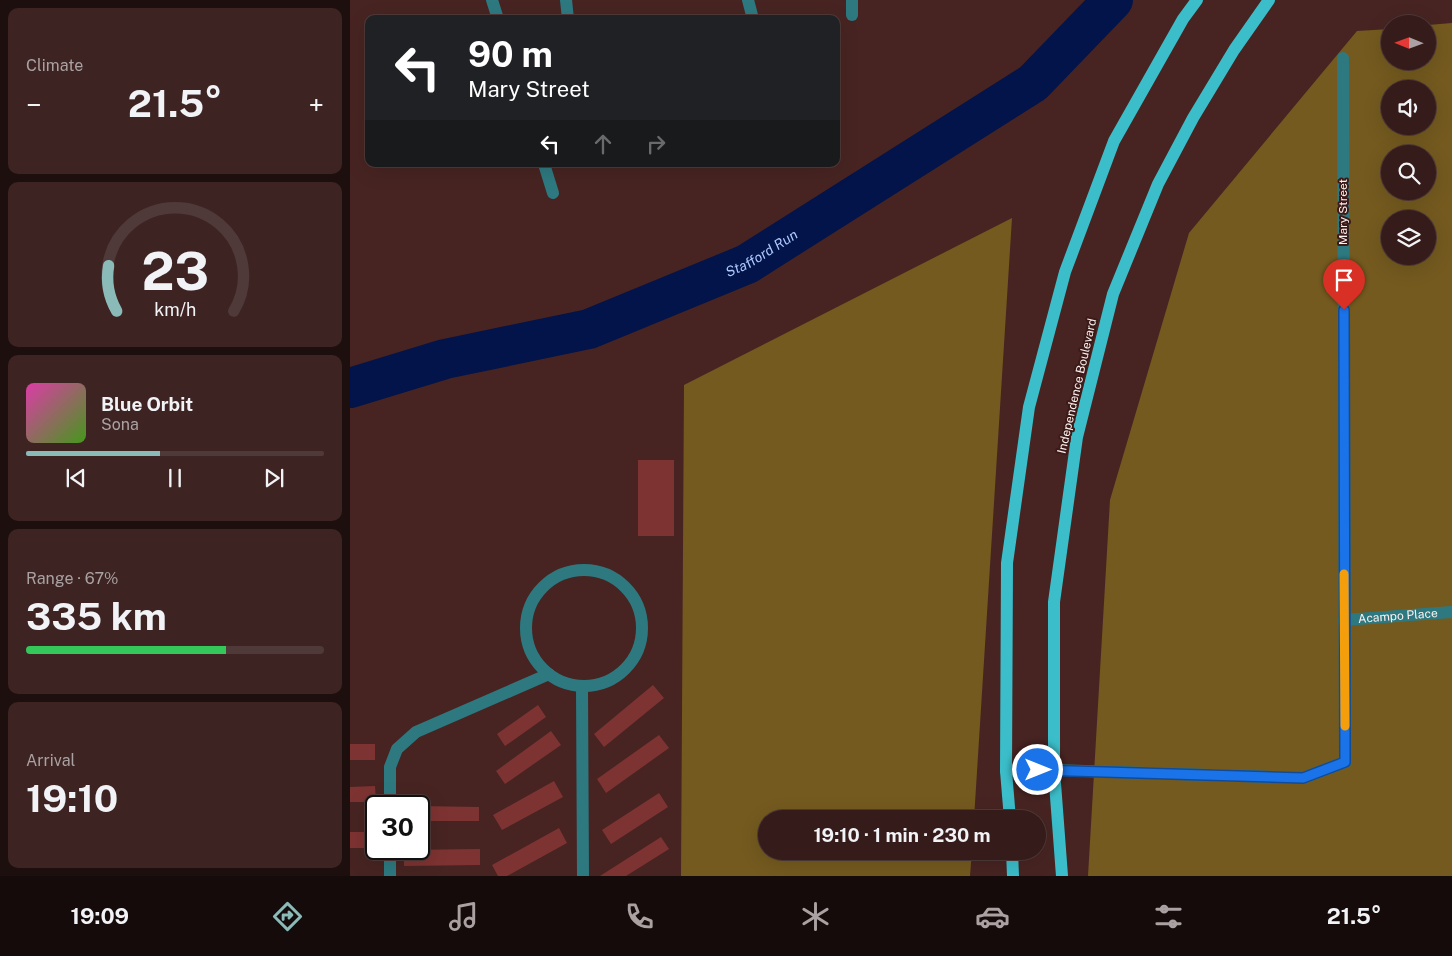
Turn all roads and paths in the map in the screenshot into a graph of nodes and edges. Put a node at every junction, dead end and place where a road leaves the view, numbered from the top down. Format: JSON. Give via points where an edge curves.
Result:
{"nodes":[{"id":1,"x":492,"y":0,"type":"edge"},
{"id":2,"x":566,"y":0,"type":"edge"},
{"id":3,"x":748,"y":0,"type":"edge"},
{"id":4,"x":852,"y":0,"type":"edge"},
{"id":5,"x":1197,"y":0,"type":"edge"},
{"id":6,"x":1269,"y":0,"type":"edge"},
{"id":7,"x":497,"y":15,"type":"edge"},
{"id":8,"x":568,"y":15,"type":"edge"},
{"id":9,"x":752,"y":15,"type":"edge"},
{"id":10,"x":852,"y":15,"type":"dead end"},
{"id":11,"x":1343,"y":58,"type":"dead end"},
{"id":12,"x":545,"y":167,"type":"edge"},
{"id":13,"x":553,"y":193,"type":"dead end"},
{"id":14,"x":1452,"y":612,"type":"edge"},
{"id":15,"x":1344,"y":620,"type":"junction"},
{"id":16,"x":549,"y":674,"type":"junction"},
{"id":17,"x":582,"y":688,"type":"junction"},
{"id":18,"x":1054,"y":770,"type":"junction"},
{"id":19,"x":1006,"y":771,"type":"junction"},
{"id":20,"x":390,"y":795,"type":"edge"},
{"id":21,"x":1009,"y":810,"type":"edge"},
{"id":22,"x":390,"y":860,"type":"edge"},
{"id":23,"x":1012,"y":860,"type":"edge"},
{"id":24,"x":390,"y":876,"type":"edge"},
{"id":25,"x":583,"y":876,"type":"edge"},
{"id":26,"x":1013,"y":876,"type":"edge"},
{"id":27,"x":1062,"y":876,"type":"edge"}],
"edges":[{"from":1,"to":7,"type":"street"},
{"from":2,"to":8,"type":"street"},
{"from":3,"to":9,"type":"street"},
{"from":4,"to":10,"type":"street"},
{"from":5,"to":19,"type":"main road","via":[[1114,141],[1065,272],[1029,407],[1007,563]]},
{"from":6,"to":18,"type":"main road","name":"Independence Boulevard","via":[[1234,50],[1158,184],[1114,294],[1077,437],[1054,602]]},
{"from":11,"to":15,"type":"street","name":"Mary Street"},
{"from":12,"to":13,"type":"street"},
{"from":14,"to":15,"type":"street","name":"Acampo Place"},
{"from":15,"to":18,"type":"street","name":"Mary Street","via":[[1345,762],[1303,778]]},
{"from":16,"to":17,"type":"street","via":[[553,679]]},
{"from":16,"to":17,"type":"street","via":[[532,657],[525,627],[533,598],[555,577],[584,570],[614,578],[635,600],[642,629],[634,659],[612,680]]},
{"from":16,"to":20,"type":"street","via":[[416,732],[397,749],[390,767]]},
{"from":17,"to":25,"type":"street"},
{"from":18,"to":19,"type":"street"},
{"from":18,"to":27,"type":"main road","name":"Independence Boulevard"},
{"from":19,"to":21,"type":"main road"},
{"from":22,"to":24,"type":"street"},
{"from":23,"to":26,"type":"main road"}]}
